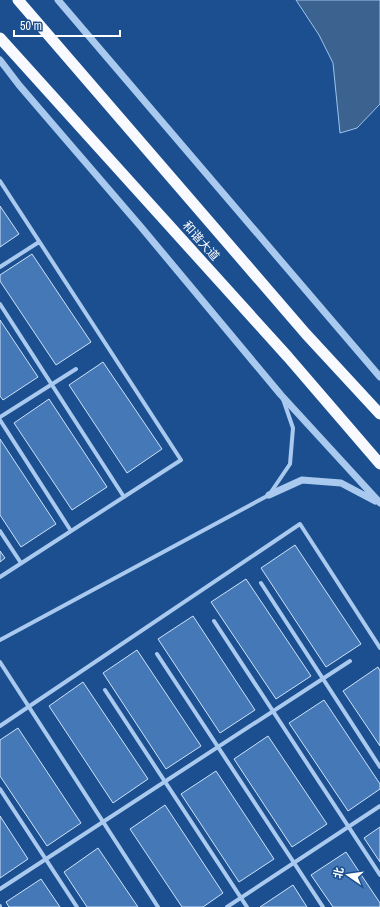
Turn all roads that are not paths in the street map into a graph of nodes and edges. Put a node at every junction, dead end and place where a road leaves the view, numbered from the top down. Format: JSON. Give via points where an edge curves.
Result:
{"nodes":[{"id":1,"x":18,"y":0,"type":"edge"},
{"id":2,"x":58,"y":0,"type":"edge"},
{"id":3,"x":0,"y":38,"type":"edge"},
{"id":4,"x":0,"y":46,"type":"edge"},
{"id":5,"x":17,"y":58,"type":"junction"},
{"id":6,"x":0,"y":60,"type":"edge"},
{"id":7,"x":0,"y":181,"type":"edge"},
{"id":8,"x":39,"y":242,"type":"junction"},
{"id":9,"x":0,"y":267,"type":"edge"},
{"id":10,"x":0,"y":304,"type":"edge"},
{"id":11,"x":76,"y":369,"type":"dead end"},
{"id":12,"x":380,"y":377,"type":"edge"},
{"id":13,"x":52,"y":385,"type":"junction"},
{"id":14,"x":281,"y":395,"type":"junction"},
{"id":15,"x":380,"y":414,"type":"edge"},
{"id":16,"x":0,"y":419,"type":"edge"},
{"id":17,"x":380,"y":464,"type":"edge"},
{"id":18,"x":269,"y":495,"type":"junction"},
{"id":19,"x":124,"y":497,"type":"junction"},
{"id":20,"x":380,"y":503,"type":"edge"},
{"id":21,"x":0,"y":531,"type":"edge"},
{"id":22,"x":72,"y":531,"type":"junction"},
{"id":23,"x":21,"y":563,"type":"junction"},
{"id":24,"x":0,"y":577,"type":"edge"},
{"id":25,"x":261,"y":583,"type":"dead end"},
{"id":26,"x":214,"y":621,"type":"dead end"},
{"id":27,"x":0,"y":640,"type":"edge"},
{"id":28,"x":380,"y":648,"type":"edge"},
{"id":29,"x":157,"y":654,"type":"dead end"},
{"id":30,"x":350,"y":660,"type":"dead end"},
{"id":31,"x":0,"y":662,"type":"edge"},
{"id":32,"x":322,"y":678,"type":"junction"},
{"id":33,"x":105,"y":690,"type":"dead end"},
{"id":34,"x":29,"y":707,"type":"junction"},
{"id":35,"x":273,"y":711,"type":"junction"},
{"id":36,"x":0,"y":726,"type":"edge"},
{"id":37,"x":218,"y":746,"type":"junction"},
{"id":38,"x":380,"y":767,"type":"edge"},
{"id":39,"x":164,"y":781,"type":"junction"},
{"id":40,"x":0,"y":789,"type":"edge"},
{"id":41,"x":380,"y":806,"type":"edge"},
{"id":42,"x":103,"y":822,"type":"junction"},
{"id":43,"x":349,"y":827,"type":"junction"},
{"id":44,"x":46,"y":859,"type":"junction"},
{"id":45,"x":294,"y":863,"type":"junction"},
{"id":46,"x":380,"y":875,"type":"edge"},
{"id":47,"x":0,"y":889,"type":"edge"},
{"id":48,"x":241,"y":898,"type":"junction"},
{"id":49,"x":77,"y":907,"type":"edge"},
{"id":50,"x":158,"y":907,"type":"edge"},
{"id":51,"x":227,"y":907,"type":"edge"},
{"id":52,"x":247,"y":907,"type":"edge"},
{"id":53,"x":323,"y":907,"type":"edge"}],
"edges":[{"from":1,"to":15,"type":"highway","name":"和谐大道","via":[[306,334]]},
{"from":2,"to":12,"type":"street"},
{"from":3,"to":5,"type":"highway","name":"和谐大道"},
{"from":4,"to":5,"type":"highway"},
{"from":5,"to":17,"type":"highway","name":"和谐大道","via":[[288,356]]},
{"from":6,"to":14,"type":"street"},
{"from":7,"to":8,"type":"street"},
{"from":8,"to":9,"type":"street"},
{"from":8,"to":19,"type":"street","via":[[181,460]]},
{"from":10,"to":13,"type":"street"},
{"from":11,"to":13,"type":"street"},
{"from":13,"to":16,"type":"street"},
{"from":13,"to":19,"type":"street"},
{"from":14,"to":18,"type":"street","via":[[293,428],[290,464]]},
{"from":14,"to":20,"type":"street"},
{"from":16,"to":22,"type":"street"},
{"from":18,"to":20,"type":"street","via":[[302,480],[317,481],[341,483]]},
{"from":18,"to":27,"type":"street"},
{"from":19,"to":22,"type":"street"},
{"from":21,"to":23,"type":"street"},
{"from":22,"to":23,"type":"street"},
{"from":23,"to":24,"type":"street"},
{"from":25,"to":32,"type":"street"},
{"from":26,"to":35,"type":"street"},
{"from":28,"to":34,"type":"street","via":[[300,524]]},
{"from":29,"to":37,"type":"street"},
{"from":30,"to":32,"type":"street"},
{"from":31,"to":34,"type":"street"},
{"from":32,"to":35,"type":"street"},
{"from":32,"to":38,"type":"street"},
{"from":33,"to":39,"type":"street"},
{"from":34,"to":36,"type":"street"},
{"from":34,"to":42,"type":"street"},
{"from":35,"to":37,"type":"street"},
{"from":35,"to":43,"type":"street"},
{"from":37,"to":39,"type":"street"},
{"from":37,"to":45,"type":"street"},
{"from":39,"to":42,"type":"street"},
{"from":39,"to":48,"type":"street"},
{"from":40,"to":44,"type":"street"},
{"from":41,"to":43,"type":"street"},
{"from":42,"to":44,"type":"street"},
{"from":42,"to":50,"type":"street"},
{"from":43,"to":45,"type":"street"},
{"from":43,"to":46,"type":"street"},
{"from":44,"to":47,"type":"street"},
{"from":44,"to":49,"type":"street"},
{"from":45,"to":48,"type":"street"},
{"from":45,"to":53,"type":"street"},
{"from":48,"to":51,"type":"street"},
{"from":48,"to":52,"type":"street"}]}
